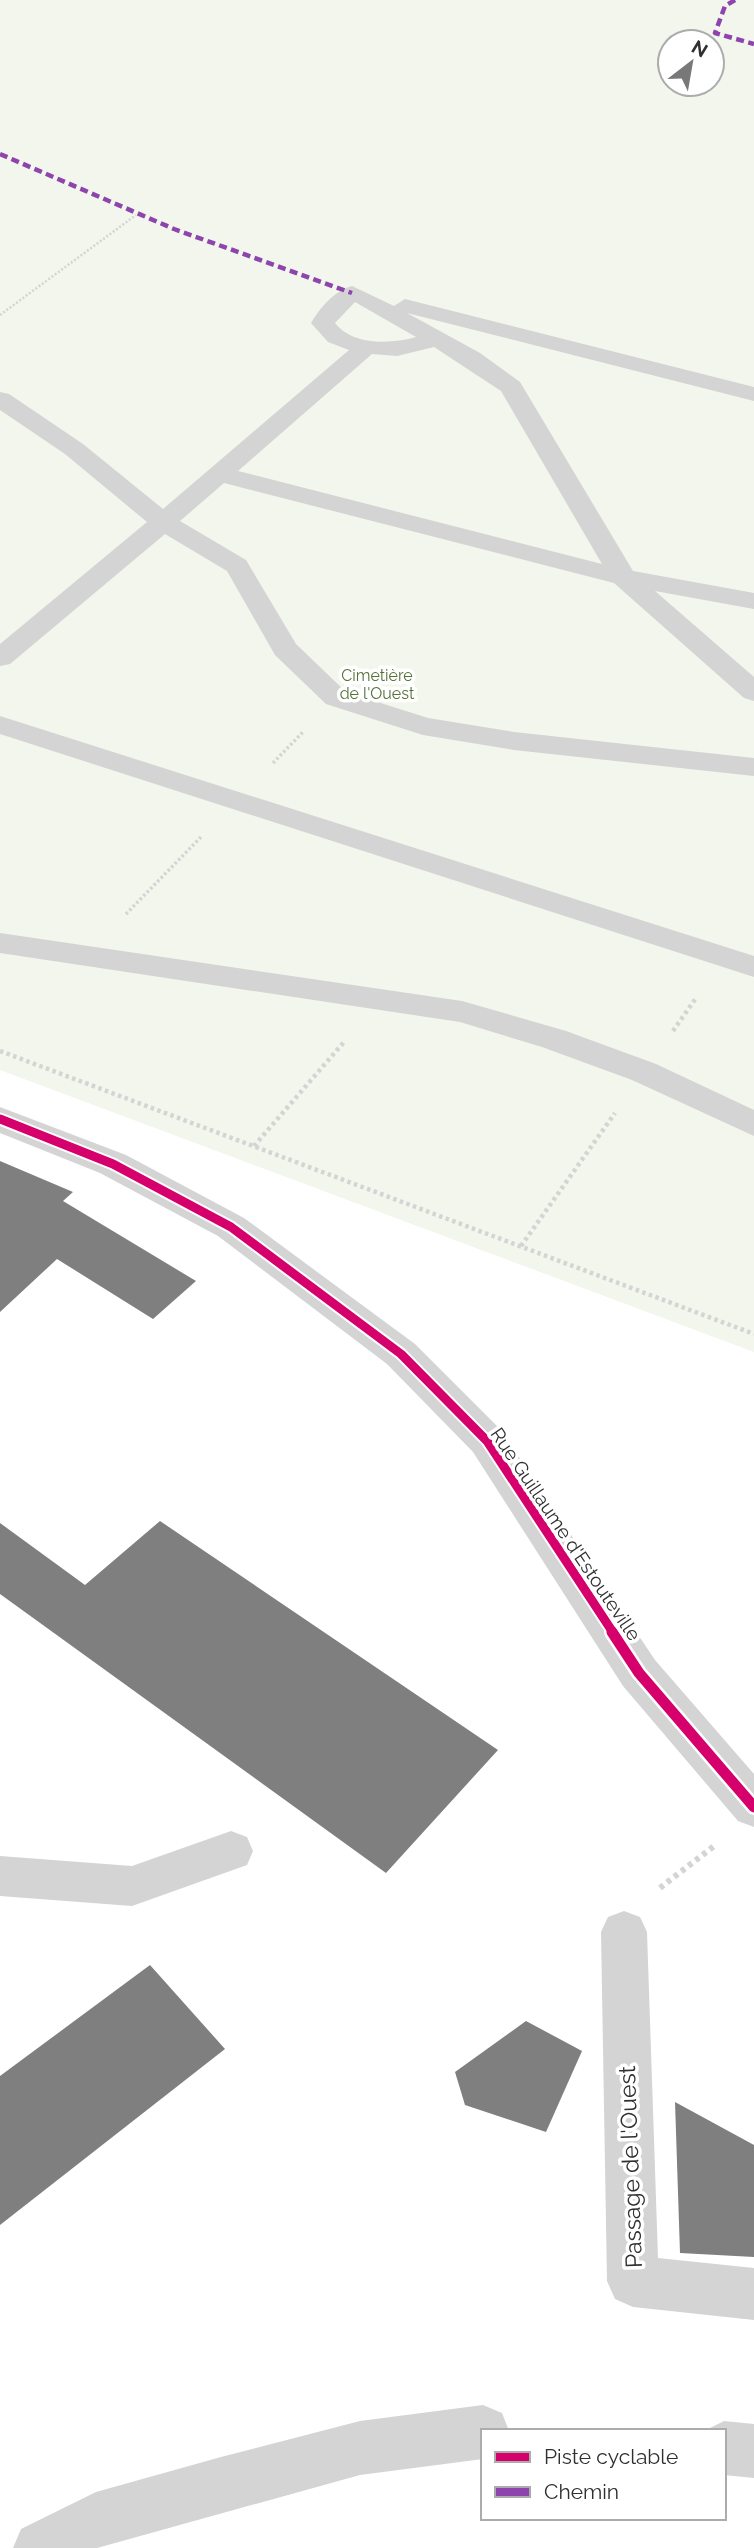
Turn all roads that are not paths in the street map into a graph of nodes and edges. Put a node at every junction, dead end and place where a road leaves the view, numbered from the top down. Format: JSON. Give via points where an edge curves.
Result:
{"nodes":[{"id":1,"x":352,"y":293,"type":"junction"},
{"id":2,"x":437,"y":339,"type":"junction"},
{"id":3,"x":367,"y":347,"type":"junction"},
{"id":4,"x":754,"y":394,"type":"edge"},
{"id":5,"x":0,"y":399,"type":"edge"},
{"id":6,"x":219,"y":474,"type":"junction"},
{"id":7,"x":163,"y":522,"type":"junction"},
{"id":8,"x":623,"y":577,"type":"junction"},
{"id":9,"x":754,"y":601,"type":"edge"},
{"id":10,"x":0,"y":658,"type":"edge"},
{"id":11,"x":754,"y":692,"type":"edge"},
{"id":12,"x":0,"y":725,"type":"edge"},
{"id":13,"x":754,"y":767,"type":"edge"},
{"id":14,"x":0,"y":943,"type":"edge"},
{"id":15,"x":754,"y":967,"type":"edge"},
{"id":16,"x":0,"y":1119,"type":"edge"},
{"id":17,"x":754,"y":1124,"type":"edge"},
{"id":18,"x":754,"y":1807,"type":"edge"},
{"id":19,"x":231,"y":1851,"type":"dead end"},
{"id":20,"x":0,"y":1876,"type":"edge"},
{"id":21,"x":624,"y":1932,"type":"dead end"},
{"id":22,"x":754,"y":2294,"type":"edge"},
{"id":23,"x":481,"y":2432,"type":"edge"},
{"id":24,"x":726,"y":2448,"type":"edge"},
{"id":25,"x":754,"y":2451,"type":"edge"},
{"id":26,"x":40,"y":2548,"type":"edge"}],
"edges":[{"from":1,"to":2,"type":"lane"},
{"from":1,"to":3,"type":"lane","via":[[323,323],[339,338]]},
{"from":1,"to":4,"type":"lane"},
{"from":2,"to":3,"type":"lane","via":[[397,349]]},
{"from":2,"to":8,"type":"lane","via":[[484,363],[511,387]]},
{"from":3,"to":6,"type":"lane"},
{"from":5,"to":7,"type":"lane","via":[[74,449]]},
{"from":6,"to":7,"type":"lane"},
{"from":6,"to":8,"type":"lane"},
{"from":7,"to":10,"type":"lane"},
{"from":7,"to":13,"type":"lane","via":[[237,566],[285,649],[336,698],[423,726],[514,741]]},
{"from":8,"to":9,"type":"lane"},
{"from":8,"to":11,"type":"lane"},
{"from":12,"to":15,"type":"lane"},
{"from":14,"to":17,"type":"lane","via":[[463,1012],[554,1038],[644,1072]]},
{"from":16,"to":18,"type":"street","name":"Rue Guillaume d'Estouteville","via":[[113,1164],[231,1227],[401,1354],[487,1441],[639,1673]]},
{"from":19,"to":20,"type":"lane","via":[[132,1886]]},
{"from":21,"to":22,"type":"lane","name":"Passage de l'Ouest","via":[[633,2281]]},
{"from":23,"to":26,"type":"lane","via":[[360,2448],[272,2471],[96,2519]]},
{"from":24,"to":25,"type":"lane"}]}
